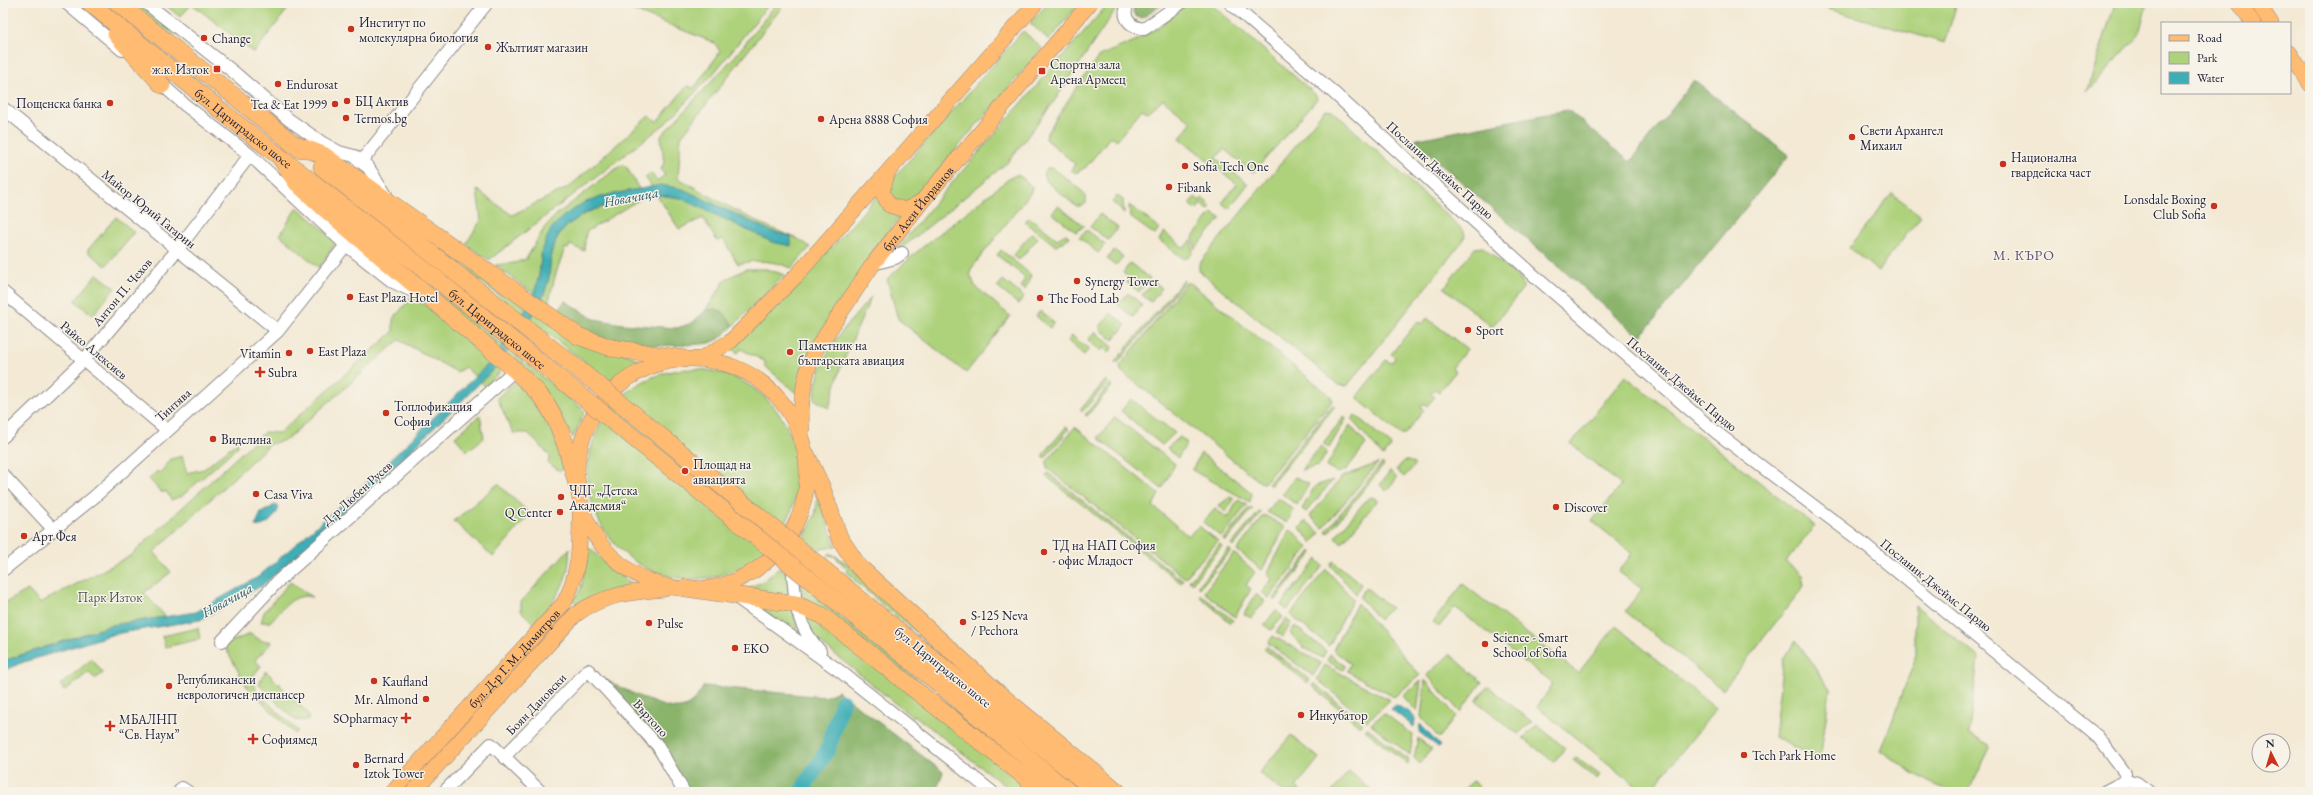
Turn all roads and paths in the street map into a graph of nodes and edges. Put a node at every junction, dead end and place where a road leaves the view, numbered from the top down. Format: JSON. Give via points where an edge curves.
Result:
{"nodes":[{"id":1,"x":66,"y":3,"type":"edge"},
{"id":2,"x":118,"y":3,"type":"edge"},
{"id":3,"x":146,"y":3,"type":"edge"},
{"id":4,"x":487,"y":3,"type":"edge"},
{"id":5,"x":1036,"y":3,"type":"edge"},
{"id":6,"x":1090,"y":3,"type":"edge"},
{"id":7,"x":1128,"y":3,"type":"edge"},
{"id":8,"x":1181,"y":3,"type":"edge"},
{"id":9,"x":1230,"y":3,"type":"edge"},
{"id":10,"x":2239,"y":3,"type":"edge"},
{"id":11,"x":2258,"y":3,"type":"edge"},
{"id":12,"x":96,"y":8,"type":"edge"},
{"id":13,"x":2252,"y":22,"type":"edge"},
{"id":14,"x":2270,"y":22,"type":"edge"},
{"id":15,"x":2291,"y":55,"type":"edge"},
{"id":16,"x":2291,"y":71,"type":"edge"},
{"id":17,"x":162,"y":84,"type":"junction"},
{"id":18,"x":2310,"y":84,"type":"edge"},
{"id":19,"x":2310,"y":92,"type":"edge"},
{"id":20,"x":3,"y":108,"type":"edge"},
{"id":21,"x":291,"y":142,"type":"junction"},
{"id":22,"x":250,"y":155,"type":"junction"},
{"id":23,"x":280,"y":157,"type":"junction"},
{"id":24,"x":361,"y":162,"type":"junction"},
{"id":25,"x":888,"y":172,"type":"junction"},
{"id":26,"x":923,"y":200,"type":"junction"},
{"id":27,"x":391,"y":202,"type":"junction"},
{"id":28,"x":346,"y":245,"type":"junction"},
{"id":29,"x":177,"y":250,"type":"junction"},
{"id":30,"x":902,"y":253,"type":"dead end"},
{"id":31,"x":873,"y":264,"type":"junction"},
{"id":32,"x":3,"y":292,"type":"edge"},
{"id":33,"x":432,"y":299,"type":"junction"},
{"id":34,"x":278,"y":330,"type":"junction"},
{"id":35,"x":684,"y":359,"type":"junction"},
{"id":36,"x":701,"y":359,"type":"junction"},
{"id":37,"x":84,"y":360,"type":"junction"},
{"id":38,"x":515,"y":370,"type":"junction"},
{"id":39,"x":168,"y":430,"type":"junction"},
{"id":40,"x":3,"y":437,"type":"edge"},
{"id":41,"x":805,"y":447,"type":"junction"},
{"id":42,"x":3,"y":475,"type":"edge"},
{"id":43,"x":578,"y":491,"type":"junction"},
{"id":44,"x":54,"y":530,"type":"junction"},
{"id":45,"x":789,"y":537,"type":"junction"},
{"id":46,"x":3,"y":570,"type":"edge"},
{"id":47,"x":682,"y":588,"type":"junction"},
{"id":48,"x":736,"y":596,"type":"junction"},
{"id":49,"x":796,"y":604,"type":"junction"},
{"id":50,"x":222,"y":641,"type":"dead end"},
{"id":51,"x":834,"y":666,"type":"junction"},
{"id":52,"x":588,"y":670,"type":"joint"},
{"id":53,"x":944,"y":678,"type":"junction"},
{"id":54,"x":504,"y":757,"type":"junction"},
{"id":55,"x":2125,"y":773,"type":"dead end"},
{"id":56,"x":2110,"y":789,"type":"edge"},
{"id":57,"x":179,"y":792,"type":"edge"},
{"id":58,"x":188,"y":792,"type":"edge"},
{"id":59,"x":392,"y":792,"type":"edge"},
{"id":60,"x":413,"y":792,"type":"edge"},
{"id":61,"x":444,"y":792,"type":"edge"},
{"id":62,"x":541,"y":792,"type":"edge"},
{"id":63,"x":684,"y":792,"type":"edge"},
{"id":64,"x":992,"y":792,"type":"edge"},
{"id":65,"x":1044,"y":792,"type":"edge"},
{"id":66,"x":1069,"y":792,"type":"edge"},
{"id":67,"x":1097,"y":792,"type":"edge"},
{"id":68,"x":1118,"y":792,"type":"edge"},
{"id":69,"x":2149,"y":792,"type":"edge"}],
"edges":[{"from":1,"to":17,"type":"street","name":"бул. Цариградско шосе"},
{"from":2,"to":21,"type":"highway","name":"бул. Цариградско шосе"},
{"from":3,"to":24,"type":"street","via":[[288,119],[321,142],[339,152],[354,156]]},
{"from":4,"to":24,"type":"street"},
{"from":5,"to":25,"type":"main road"},
{"from":6,"to":26,"type":"main road","name":"бул. Асен Йорданов"},
{"from":7,"to":8,"type":"street","via":[[1125,9],[1128,23],[1132,27],[1144,29]]},
{"from":9,"to":55,"type":"street","name":"Посланик Джеймс Пардю","via":[[1334,93],[1539,280],[1717,433],[1859,540],[2098,737]]},
{"from":10,"to":13,"type":"main road"},
{"from":11,"to":14,"type":"main road"},
{"from":12,"to":17,"type":"highway","via":[[121,42]]},
{"from":12,"to":23,"type":"highway","name":"бул. Цариградско шосе"},
{"from":15,"to":18,"type":"main road"},
{"from":16,"to":19,"type":"main road"},
{"from":17,"to":22,"type":"street","name":"бул. Цариградско шосе"},
{"from":20,"to":29,"type":"street","name":"Майор Юрий Гагарин"},
{"from":21,"to":27,"type":"highway","via":[[323,155]]},
{"from":21,"to":53,"type":"highway","name":"бул. Цариградско шосе","bridge":true,"via":[[608,392]]},
{"from":22,"to":28,"type":"street","name":"бул. Цариградско шосе"},
{"from":22,"to":29,"type":"street","name":"Антон П. Чехов"},
{"from":23,"to":33,"type":"highway","via":[[296,182]]},
{"from":23,"to":53,"type":"highway","name":"бул. Цариградско шосе","bridge":true},
{"from":24,"to":27,"type":"street","via":[[368,167]]},
{"from":25,"to":26,"type":"main road","via":[[882,192],[889,205],[905,210]]},
{"from":25,"to":36,"type":"main road","via":[[796,276],[731,341]]},
{"from":26,"to":31,"type":"main road","name":"бул. Асен Йорданов"},
{"from":27,"to":35,"type":"highway","via":[[578,336],[612,348]]},
{"from":28,"to":33,"type":"street","name":"бул. Цариградско шосе","via":[[393,282]]},
{"from":28,"to":34,"type":"street","name":"Тинтява"},
{"from":29,"to":34,"type":"street","name":"Майор Юрий Гагарин"},
{"from":29,"to":37,"type":"street","name":"Антон П. Чехов"},
{"from":30,"to":31,"type":"street","via":[[895,258]]},
{"from":31,"to":41,"type":"main road","name":"бул. Асен Йорданов","via":[[815,351],[810,363],[802,410]]},
{"from":32,"to":37,"type":"street","name":"Райко Алексиев"},
{"from":33,"to":38,"type":"highway"},
{"from":34,"to":39,"type":"street","name":"Тинтява"},
{"from":35,"to":36,"type":"main road","name":"бул. Д-р Г. М. Димитров"},
{"from":35,"to":43,"type":"main road","name":"бул. Д-р Г. М. Димитров","via":[[662,362],[640,371],[621,383],[604,399],[591,418],[582,439],[577,461]]},
{"from":36,"to":41,"type":"main road","name":"бул. Д-р Г. М. Димитров","via":[[732,365],[766,384],[791,414]]},
{"from":37,"to":39,"type":"street","name":"Райко Алексиев"},
{"from":37,"to":40,"type":"street","name":"Антон П. Чехов"},
{"from":38,"to":43,"type":"highway","via":[[540,395],[553,414],[561,432]]},
{"from":38,"to":50,"type":"street","name":"Д-р Любен Русев","via":[[277,582]]},
{"from":39,"to":44,"type":"street","name":"Тинтява"},
{"from":41,"to":45,"type":"main road","name":"бул. Асен Йорданов","via":[[808,484],[805,501]]},
{"from":41,"to":68,"type":"highway","via":[[839,537],[858,566],[998,693]]},
{"from":42,"to":44,"type":"street"},
{"from":43,"to":47,"type":"main road","via":[[590,528],[609,554],[634,573],[656,582]]},
{"from":43,"to":59,"type":"main road","name":"бул. Д-р Г. М. Димитров","via":[[579,561],[572,588],[564,603]]},
{"from":44,"to":46,"type":"street","name":"Тинтява"},
{"from":45,"to":47,"type":"main road","name":"бул. Д-р Г. М. Димитров","via":[[769,559],[744,576],[716,586]]},
{"from":45,"to":49,"type":"street"},
{"from":47,"to":48,"type":"highway"},
{"from":47,"to":60,"type":"main road","name":"бул. Д-р Г. М. Димитров","via":[[610,596],[575,614]]},
{"from":48,"to":49,"type":"highway"},
{"from":48,"to":51,"type":"street"},
{"from":49,"to":51,"type":"street","via":[[805,632]]},
{"from":49,"to":65,"type":"highway","via":[[821,615]]},
{"from":51,"to":64,"type":"street"},
{"from":52,"to":54,"type":"street","name":"Боян Дановски"},
{"from":52,"to":63,"type":"street","name":"Въртопо","via":[[658,746]]},
{"from":53,"to":66,"type":"highway","name":"бул. Цариградско шосе"},
{"from":53,"to":67,"type":"highway","name":"бул. Цариградско шосе"},
{"from":54,"to":61,"type":"street","via":[[491,744]]},
{"from":54,"to":62,"type":"street"},
{"from":56,"to":69,"type":"street","via":[[2127,780],[2137,783]]},
{"from":57,"to":58,"type":"street","via":[[182,788]]}]}
